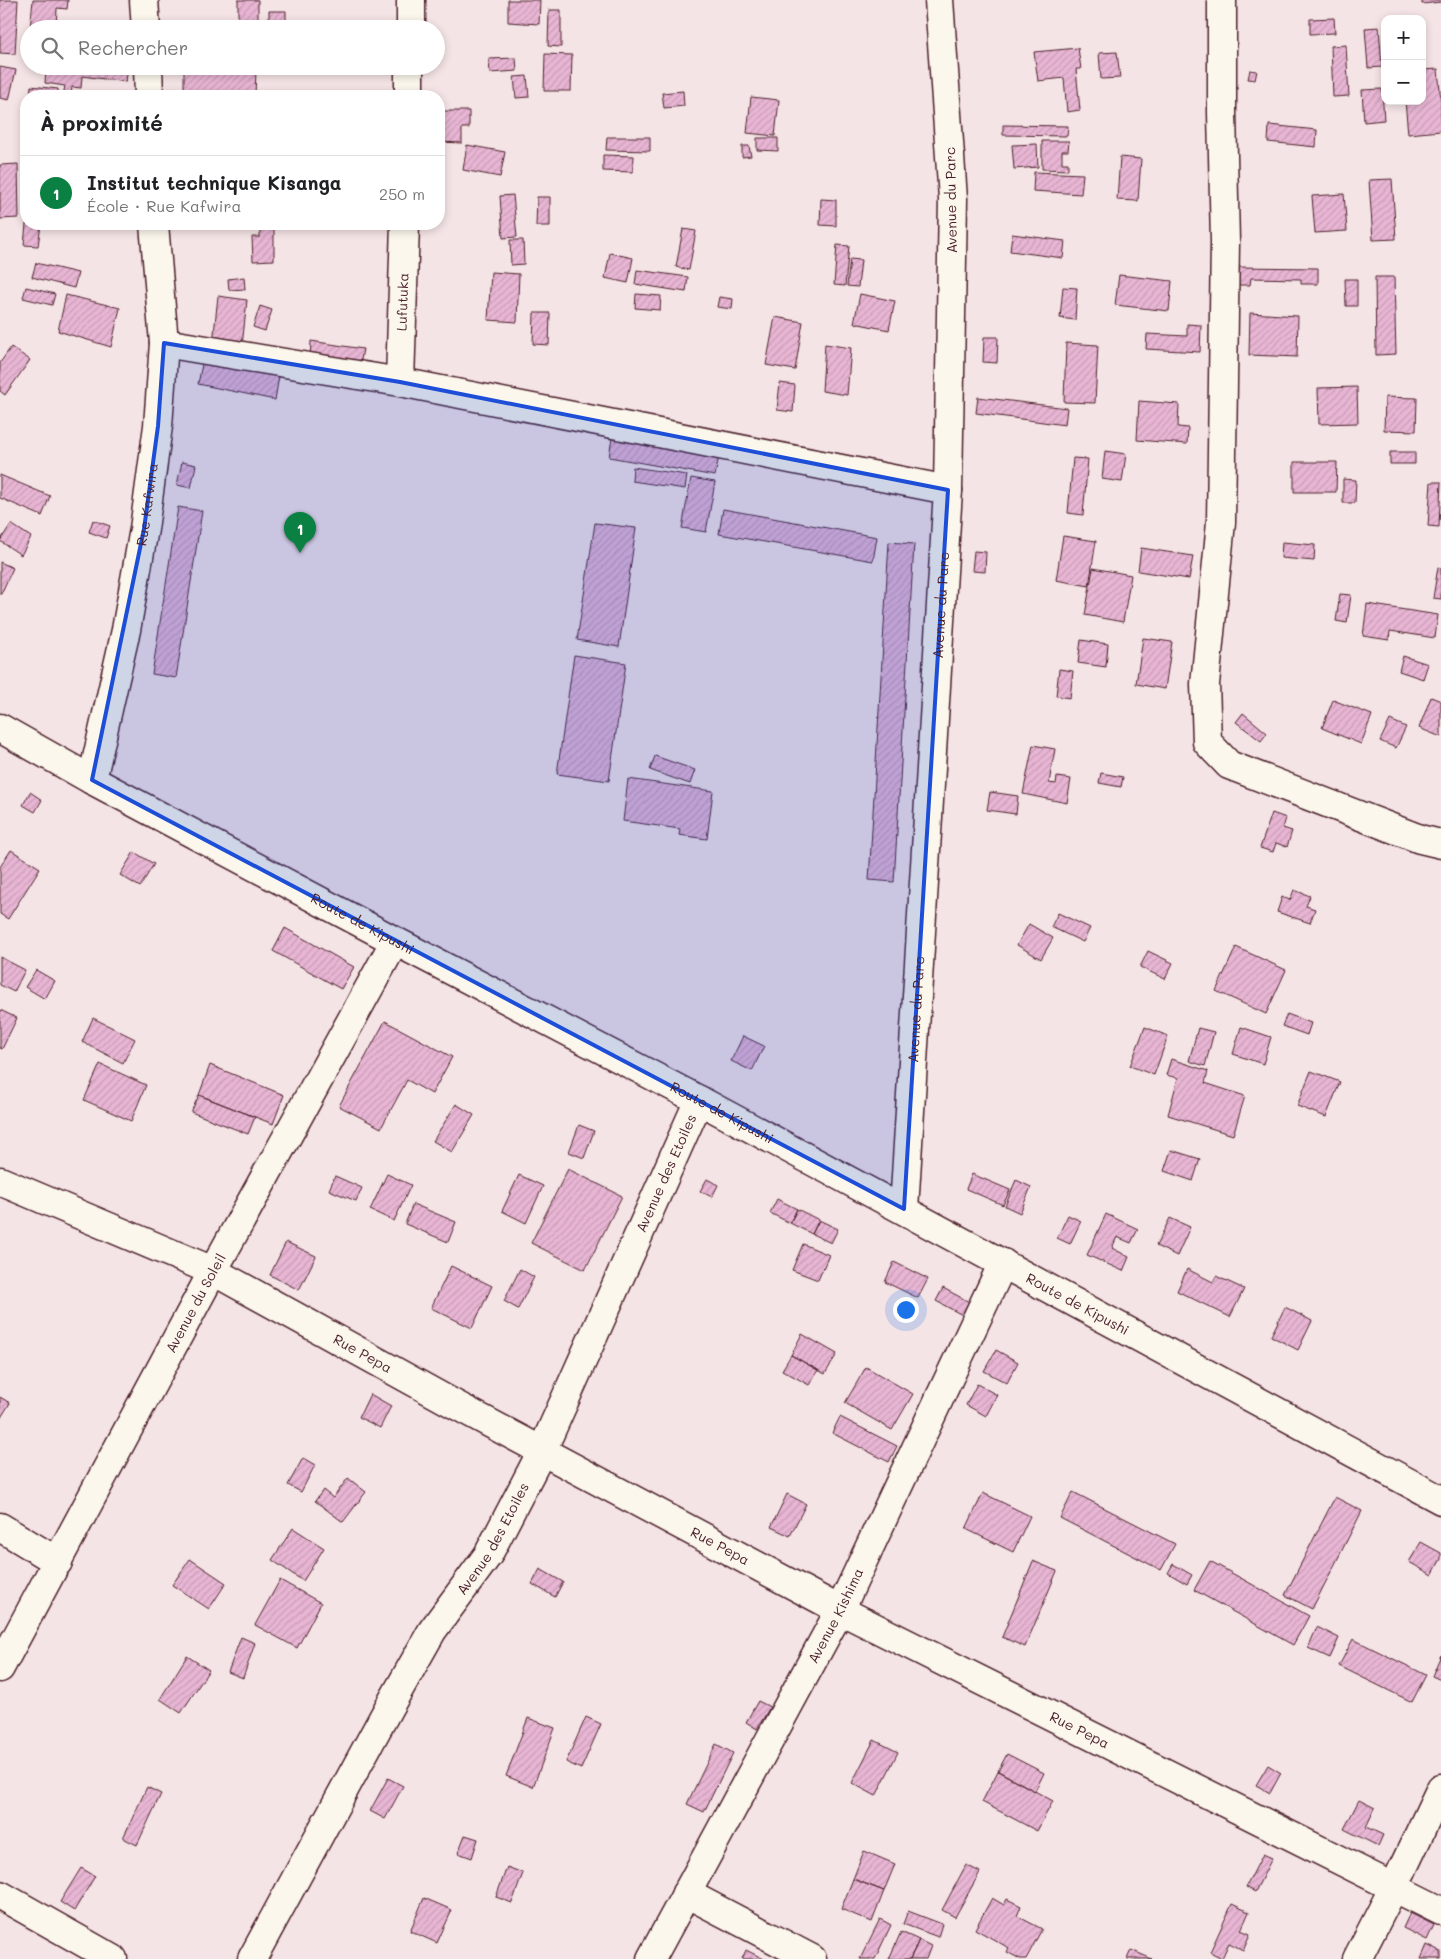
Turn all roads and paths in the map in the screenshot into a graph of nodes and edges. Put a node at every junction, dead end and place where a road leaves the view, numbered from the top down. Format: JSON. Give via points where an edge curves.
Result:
{"nodes":[{"id":1,"x":144,"y":0,"type":"edge"},
{"id":2,"x":411,"y":0,"type":"edge"},
{"id":3,"x":939,"y":0,"type":"edge"},
{"id":4,"x":1222,"y":0,"type":"edge"},
{"id":5,"x":145,"y":20,"type":"edge"},
{"id":6,"x":410,"y":20,"type":"edge"},
{"id":7,"x":148,"y":75,"type":"edge"},
{"id":8,"x":409,"y":75,"type":"edge"},
{"id":9,"x":149,"y":90,"type":"edge"},
{"id":10,"x":409,"y":90,"type":"edge"},
{"id":11,"x":155,"y":230,"type":"edge"},
{"id":12,"x":405,"y":230,"type":"edge"},
{"id":13,"x":164,"y":343,"type":"junction"},
{"id":14,"x":400,"y":382,"type":"junction"},
{"id":15,"x":948,"y":490,"type":"junction"},
{"id":16,"x":0,"y":728,"type":"edge"},
{"id":17,"x":92,"y":780,"type":"junction"},
{"id":18,"x":1441,"y":844,"type":"edge"},
{"id":19,"x":395,"y":941,"type":"junction"},
{"id":20,"x":699,"y":1100,"type":"junction"},
{"id":21,"x":0,"y":1181,"type":"edge"},
{"id":22,"x":904,"y":1209,"type":"junction"},
{"id":23,"x":1003,"y":1263,"type":"junction"},
{"id":24,"x":212,"y":1271,"type":"junction"},
{"id":25,"x":542,"y":1451,"type":"junction"},
{"id":26,"x":1441,"y":1500,"type":"edge"},
{"id":27,"x":0,"y":1527,"type":"edge"},
{"id":28,"x":58,"y":1562,"type":"junction"},
{"id":29,"x":840,"y":1610,"type":"junction"},
{"id":30,"x":0,"y":1668,"type":"edge"},
{"id":31,"x":1441,"y":1788,"type":"edge"},
{"id":32,"x":1394,"y":1887,"type":"junction"},
{"id":33,"x":686,"y":1893,"type":"junction"},
{"id":34,"x":0,"y":1895,"type":"edge"},
{"id":35,"x":1441,"y":1910,"type":"edge"},
{"id":36,"x":113,"y":1959,"type":"edge"},
{"id":37,"x":252,"y":1959,"type":"edge"},
{"id":38,"x":651,"y":1959,"type":"edge"},
{"id":39,"x":812,"y":1959,"type":"edge"},
{"id":40,"x":1357,"y":1959,"type":"edge"}],
"edges":[{"from":1,"to":5,"type":"street"},
{"from":2,"to":6,"type":"street"},
{"from":3,"to":15,"type":"street","name":"Avenue du Parc","via":[[953,199]]},
{"from":4,"to":18,"type":"street","via":[[1221,522],[1205,684],[1206,742],[1228,765],[1420,840]]},
{"from":7,"to":9,"type":"street"},
{"from":8,"to":10,"type":"street"},
{"from":11,"to":13,"type":"street","name":"Rue Kafwira"},
{"from":12,"to":14,"type":"street","name":"Lufutuka"},
{"from":13,"to":14,"type":"street"},
{"from":13,"to":17,"type":"street","name":"Rue Kafwira","via":[[158,426],[144,529],[126,630]]},
{"from":14,"to":15,"type":"street"},
{"from":15,"to":22,"type":"street","name":"Avenue du Parc"},
{"from":16,"to":17,"type":"street","name":"Route de Kipushi"},
{"from":17,"to":19,"type":"street","name":"Route de Kipushi"},
{"from":19,"to":20,"type":"street","name":"Route de Kipushi"},
{"from":19,"to":24,"type":"street","name":"Avenue du Soleil"},
{"from":20,"to":22,"type":"street","name":"Route de Kipushi"},
{"from":20,"to":25,"type":"street","name":"Avenue des Etoiles"},
{"from":21,"to":24,"type":"street","name":"Rue Pepa"},
{"from":22,"to":23,"type":"street","name":"Route de Kipushi"},
{"from":23,"to":26,"type":"street","name":"Route de Kipushi"},
{"from":23,"to":29,"type":"street","name":"Avenue Kishima"},
{"from":24,"to":25,"type":"street","name":"Rue Pepa"},
{"from":24,"to":28,"type":"street","name":"Avenue du Soleil"},
{"from":25,"to":29,"type":"street","name":"Rue Pepa"},
{"from":25,"to":37,"type":"street","name":"Avenue des Etoiles","via":[[488,1555],[432,1631],[403,1681]]},
{"from":27,"to":28,"type":"street"},
{"from":28,"to":30,"type":"street","name":"Avenue du Soleil"},
{"from":29,"to":32,"type":"street","name":"Rue Pepa"},
{"from":29,"to":33,"type":"street","name":"Avenue Kishima"},
{"from":31,"to":32,"type":"street"},
{"from":32,"to":35,"type":"street","name":"Rue Pepa"},
{"from":32,"to":40,"type":"street"},
{"from":33,"to":38,"type":"street","name":"Avenue Kishima"},
{"from":33,"to":39,"type":"street"},
{"from":34,"to":36,"type":"street"}]}
